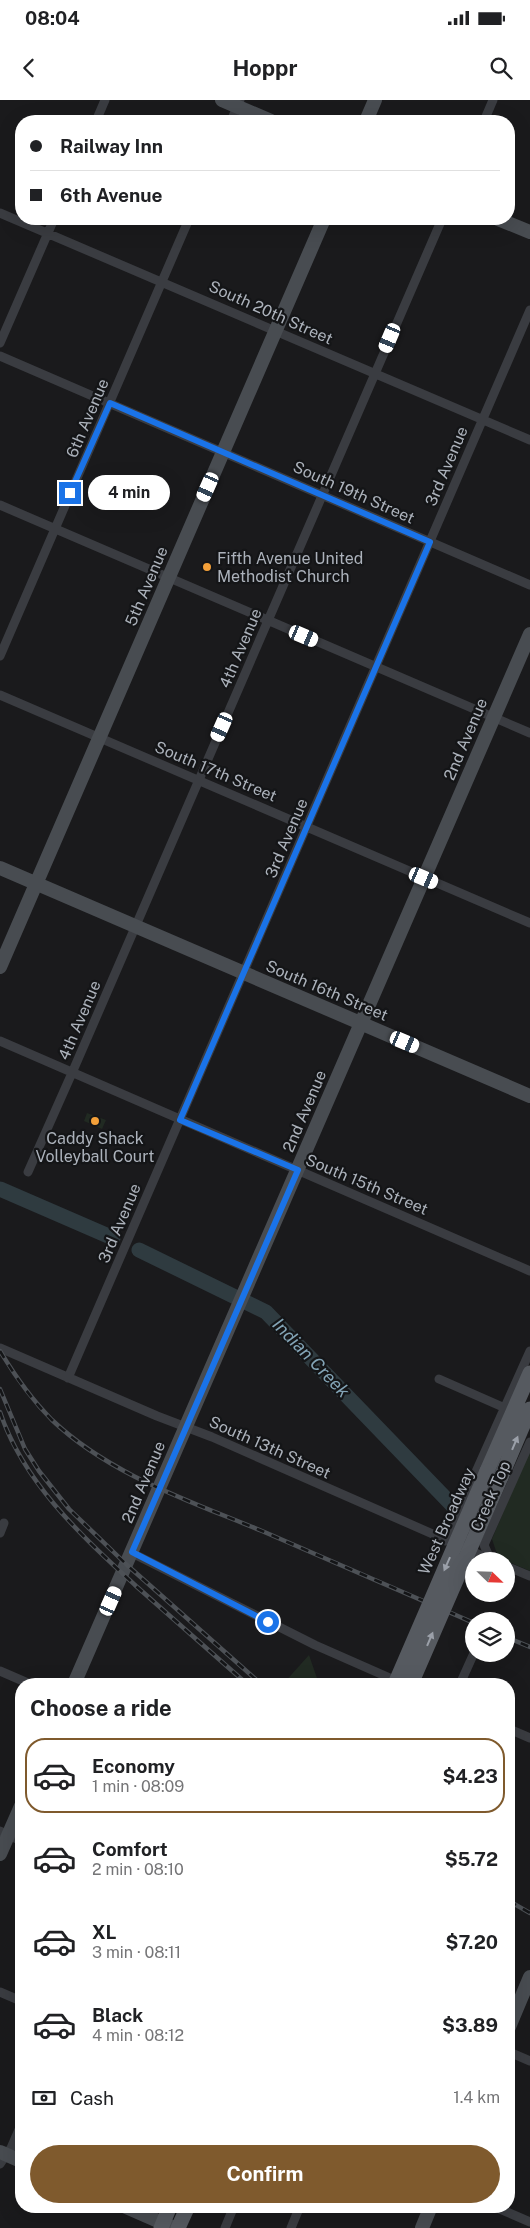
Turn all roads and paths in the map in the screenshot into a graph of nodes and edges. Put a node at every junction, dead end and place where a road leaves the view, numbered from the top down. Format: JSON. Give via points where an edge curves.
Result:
{"nodes":[{"id":1,"x":105,"y":100,"type":"edge"},
{"id":2,"x":222,"y":100,"type":"edge"},
{"id":3,"x":375,"y":100,"type":"edge"},
{"id":4,"x":493,"y":100,"type":"edge"},
{"id":5,"x":238,"y":103,"type":"edge"},
{"id":6,"x":99,"y":115,"type":"edge"},
{"id":7,"x":233,"y":115,"type":"edge"},
{"id":8,"x":260,"y":115,"type":"edge"},
{"id":9,"x":369,"y":115,"type":"edge"},
{"id":10,"x":487,"y":115,"type":"edge"},
{"id":11,"x":0,"y":213,"type":"edge"},
{"id":12,"x":15,"y":219,"type":"edge"},
{"id":13,"x":29,"y":225,"type":"edge"},
{"id":14,"x":51,"y":225,"type":"edge"},
{"id":15,"x":186,"y":225,"type":"edge"},
{"id":16,"x":321,"y":225,"type":"edge"},
{"id":17,"x":439,"y":225,"type":"edge"},
{"id":18,"x":513,"y":225,"type":"edge"},
{"id":19,"x":530,"y":232,"type":"edge"},
{"id":20,"x":48,"y":233,"type":"junction"},
{"id":21,"x":162,"y":281,"type":"junction"},
{"id":22,"x":530,"y":310,"type":"edge"},
{"id":23,"x":276,"y":330,"type":"junction"},
{"id":24,"x":0,"y":343,"type":"edge"},
{"id":25,"x":0,"y":356,"type":"edge"},
{"id":26,"x":376,"y":373,"type":"junction"},
{"id":27,"x":110,"y":403,"type":"junction"},
{"id":28,"x":482,"y":420,"type":"junction"},
{"id":29,"x":530,"y":440,"type":"edge"},
{"id":30,"x":223,"y":452,"type":"junction"},
{"id":31,"x":323,"y":495,"type":"junction"},
{"id":32,"x":0,"y":505,"type":"edge"},
{"id":33,"x":55,"y":529,"type":"junction"},
{"id":34,"x":430,"y":542,"type":"junction"},
{"id":35,"x":169,"y":578,"type":"junction"},
{"id":36,"x":530,"y":585,"type":"edge"},
{"id":37,"x":268,"y":621,"type":"junction"},
{"id":38,"x":530,"y":634,"type":"edge"},
{"id":39,"x":0,"y":656,"type":"edge"},
{"id":40,"x":376,"y":667,"type":"junction"},
{"id":41,"x":0,"y":695,"type":"edge"},
{"id":42,"x":494,"y":718,"type":"junction"},
{"id":43,"x":530,"y":733,"type":"edge"},
{"id":44,"x":100,"y":738,"type":"junction"},
{"id":45,"x":199,"y":780,"type":"junction"},
{"id":46,"x":307,"y":827,"type":"junction"},
{"id":47,"x":0,"y":868,"type":"edge"},
{"id":48,"x":424,"y":878,"type":"junction"},
{"id":49,"x":36,"y":884,"type":"junction"},
{"id":50,"x":530,"y":923,"type":"edge"},
{"id":51,"x":136,"y":927,"type":"junction"},
{"id":52,"x":0,"y":967,"type":"edge"},
{"id":53,"x":243,"y":973,"type":"junction"},
{"id":54,"x":361,"y":1024,"type":"junction"},
{"id":55,"x":0,"y":1041,"type":"edge"},
{"id":56,"x":72,"y":1073,"type":"junction"},
{"id":57,"x":530,"y":1096,"type":"edge"},
{"id":58,"x":180,"y":1120,"type":"junction"},
{"id":59,"x":298,"y":1170,"type":"junction"},
{"id":60,"x":28,"y":1172,"type":"dead end"},
{"id":61,"x":530,"y":1271,"type":"edge"},
{"id":62,"x":0,"y":1348,"type":"edge"},
{"id":63,"x":530,"y":1351,"type":"edge"},
{"id":64,"x":530,"y":1373,"type":"edge"},
{"id":65,"x":68,"y":1378,"type":"junction"},
{"id":66,"x":438,"y":1379,"type":"dead end"},
{"id":67,"x":505,"y":1408,"type":"junction"},
{"id":68,"x":530,"y":1409,"type":"edge"},
{"id":69,"x":186,"y":1427,"type":"junction"},
{"id":70,"x":530,"y":1442,"type":"edge"},
{"id":71,"x":494,"y":1474,"type":"junction"},
{"id":72,"x":4,"y":1522,"type":"dead end"},
{"id":73,"x":0,"y":1533,"type":"edge"},
{"id":74,"x":445,"y":1541,"type":"junction"},
{"id":75,"x":132,"y":1552,"type":"junction"},
{"id":76,"x":471,"y":1552,"type":"edge"},
{"id":77,"x":487,"y":1552,"type":"edge"},
{"id":78,"x":515,"y":1570,"type":"edge"},
{"id":79,"x":530,"y":1576,"type":"edge"},
{"id":80,"x":470,"y":1662,"type":"edge"},
{"id":81,"x":0,"y":1671,"type":"edge"},
{"id":82,"x":16,"y":1678,"type":"edge"},
{"id":83,"x":77,"y":1678,"type":"edge"},
{"id":84,"x":391,"y":1678,"type":"edge"},
{"id":85,"x":405,"y":1678,"type":"edge"},
{"id":86,"x":463,"y":1678,"type":"edge"},
{"id":87,"x":515,"y":1732,"type":"edge"},
{"id":88,"x":530,"y":1738,"type":"edge"},
{"id":89,"x":15,"y":1822,"type":"edge"},
{"id":90,"x":10,"y":1836,"type":"edge"},
{"id":91,"x":0,"y":1854,"type":"edge"},
{"id":92,"x":530,"y":1977,"type":"edge"},
{"id":93,"x":0,"y":1992,"type":"edge"},
{"id":94,"x":15,"y":1998,"type":"edge"},
{"id":95,"x":515,"y":2013,"type":"edge"},
{"id":96,"x":515,"y":2055,"type":"edge"},
{"id":97,"x":530,"y":2061,"type":"edge"},
{"id":98,"x":15,"y":2135,"type":"edge"},
{"id":99,"x":2,"y":2157,"type":"edge"},
{"id":100,"x":15,"y":2160,"type":"edge"},
{"id":101,"x":139,"y":2213,"type":"edge"},
{"id":102,"x":169,"y":2213,"type":"edge"},
{"id":103,"x":185,"y":2213,"type":"edge"},
{"id":104,"x":231,"y":2213,"type":"edge"},
{"id":105,"x":297,"y":2213,"type":"edge"},
{"id":106,"x":428,"y":2213,"type":"edge"},
{"id":107,"x":509,"y":2213,"type":"edge"},
{"id":108,"x":530,"y":2222,"type":"edge"},
{"id":109,"x":166,"y":2226,"type":"edge"},
{"id":110,"x":178,"y":2228,"type":"edge"},
{"id":111,"x":225,"y":2228,"type":"edge"},
{"id":112,"x":291,"y":2228,"type":"edge"},
{"id":113,"x":422,"y":2228,"type":"edge"}],
"edges":[{"from":1,"to":6,"type":"street"},
{"from":2,"to":5,"type":"street"},
{"from":3,"to":9,"type":"street"},
{"from":4,"to":10,"type":"street"},
{"from":5,"to":7,"type":"street"},
{"from":5,"to":8,"type":"street"},
{"from":11,"to":12,"type":"street","name":"South 20th Street"},
{"from":13,"to":20,"type":"street","name":"South 20th Street"},
{"from":14,"to":20,"type":"street"},
{"from":15,"to":21,"type":"street","name":"6th Avenue"},
{"from":16,"to":23,"type":"street","name":"5th Avenue"},
{"from":17,"to":26,"type":"street","name":"4th Avenue"},
{"from":18,"to":19,"type":"street"},
{"from":20,"to":21,"type":"street","name":"South 20th Street"},
{"from":20,"to":24,"type":"street"},
{"from":21,"to":23,"type":"street","name":"South 20th Street"},
{"from":21,"to":27,"type":"street","name":"6th Avenue"},
{"from":22,"to":28,"type":"street","name":"3rd Avenue"},
{"from":23,"to":26,"type":"street","name":"South 20th Street"},
{"from":23,"to":30,"type":"street","name":"5th Avenue"},
{"from":25,"to":27,"type":"street","name":"South 19th Street"},
{"from":26,"to":28,"type":"street","name":"South 20th Street"},
{"from":26,"to":31,"type":"street","name":"4th Avenue"},
{"from":27,"to":30,"type":"street","name":"South 19th Street"},
{"from":27,"to":33,"type":"street","name":"6th Avenue"},
{"from":28,"to":29,"type":"street","name":"South 20th Street"},
{"from":28,"to":34,"type":"street","name":"3rd Avenue"},
{"from":30,"to":31,"type":"street","name":"South 19th Street"},
{"from":30,"to":35,"type":"street","name":"5th Avenue"},
{"from":31,"to":34,"type":"street","name":"South 19th Street"},
{"from":31,"to":37,"type":"street","name":"4th Avenue"},
{"from":32,"to":33,"type":"street"},
{"from":33,"to":35,"type":"street"},
{"from":33,"to":39,"type":"street","name":"6th Avenue"},
{"from":34,"to":36,"type":"street","name":"South 19th Street"},
{"from":34,"to":40,"type":"street","name":"3rd Avenue"},
{"from":35,"to":37,"type":"street"},
{"from":35,"to":44,"type":"street","name":"5th Avenue"},
{"from":37,"to":40,"type":"street"},
{"from":37,"to":45,"type":"street","name":"4th Avenue"},
{"from":38,"to":42,"type":"street","name":"2nd Avenue"},
{"from":40,"to":42,"type":"street"},
{"from":40,"to":46,"type":"street","name":"3rd Avenue"},
{"from":41,"to":44,"type":"street","name":"South 17th Street"},
{"from":42,"to":43,"type":"street"},
{"from":42,"to":48,"type":"street","name":"2nd Avenue"},
{"from":44,"to":45,"type":"street","name":"South 17th Street"},
{"from":44,"to":49,"type":"street","name":"5th Avenue"},
{"from":45,"to":46,"type":"street","name":"South 17th Street"},
{"from":45,"to":51,"type":"street","name":"4th Avenue"},
{"from":46,"to":48,"type":"street","name":"South 17th Street"},
{"from":46,"to":53,"type":"street","name":"3rd Avenue"},
{"from":47,"to":49,"type":"street","name":"South 16th Street"},
{"from":48,"to":50,"type":"street","name":"South 17th Street"},
{"from":48,"to":54,"type":"street","name":"2nd Avenue"},
{"from":49,"to":51,"type":"street","name":"South 16th Street"},
{"from":49,"to":52,"type":"street","name":"5th Avenue"},
{"from":51,"to":53,"type":"street","name":"South 16th Street"},
{"from":51,"to":56,"type":"street","name":"4th Avenue"},
{"from":53,"to":54,"type":"street","name":"South 16th Street"},
{"from":53,"to":58,"type":"street","name":"3rd Avenue"},
{"from":54,"to":57,"type":"street","name":"South 16th Street"},
{"from":54,"to":59,"type":"street","name":"2nd Avenue"},
{"from":55,"to":56,"type":"street","name":"South 15th Street"},
{"from":56,"to":58,"type":"street","name":"South 15th Street"},
{"from":56,"to":60,"type":"street","name":"4th Avenue"},
{"from":58,"to":59,"type":"street","name":"South 15th Street"},
{"from":58,"to":65,"type":"street","name":"3rd Avenue"},
{"from":59,"to":61,"type":"street","name":"South 15th Street"},
{"from":59,"to":69,"type":"street","name":"2nd Avenue"},
{"from":62,"to":65,"type":"street","name":"South 13th Street"},
{"from":63,"to":67,"type":"street"},
{"from":64,"to":71,"type":"main road","name":"West Broadway"},
{"from":65,"to":69,"type":"street","name":"South 13th Street"},
{"from":66,"to":67,"type":"street"},
{"from":67,"to":74,"type":"street"},
{"from":71,"to":68,"type":"main road","name":"West Broadway","one_way":true},
{"from":69,"to":74,"type":"street","name":"South 13th Street"},
{"from":69,"to":75,"type":"street","name":"2nd Avenue"},
{"from":70,"to":77,"type":"street","name":"Creek Top","via":[[484,1546]]},
{"from":71,"to":85,"type":"main road","name":"West Broadway","bridge":true},
{"from":72,"to":73,"type":"street"},
{"from":74,"to":76,"type":"street","name":"South 13th Street"},
{"from":75,"to":83,"type":"street","name":"2nd Avenue"},
{"from":75,"to":84,"type":"street","via":[[315,1645]]},
{"from":78,"to":79,"type":"street"},
{"from":80,"to":86,"type":"street"},
{"from":81,"to":82,"type":"street"},
{"from":87,"to":88,"type":"street"},
{"from":89,"to":90,"type":"street"},
{"from":90,"to":91,"type":"street"},
{"from":92,"to":95,"type":"street"},
{"from":93,"to":94,"type":"street"},
{"from":96,"to":97,"type":"street"},
{"from":98,"to":99,"type":"street"},
{"from":99,"to":100,"type":"street"},
{"from":101,"to":109,"type":"street"},
{"from":102,"to":109,"type":"main road"},
{"from":103,"to":110,"type":"main road"},
{"from":104,"to":111,"type":"street"},
{"from":105,"to":112,"type":"street"},
{"from":106,"to":113,"type":"street"},
{"from":107,"to":108,"type":"street"}]}
